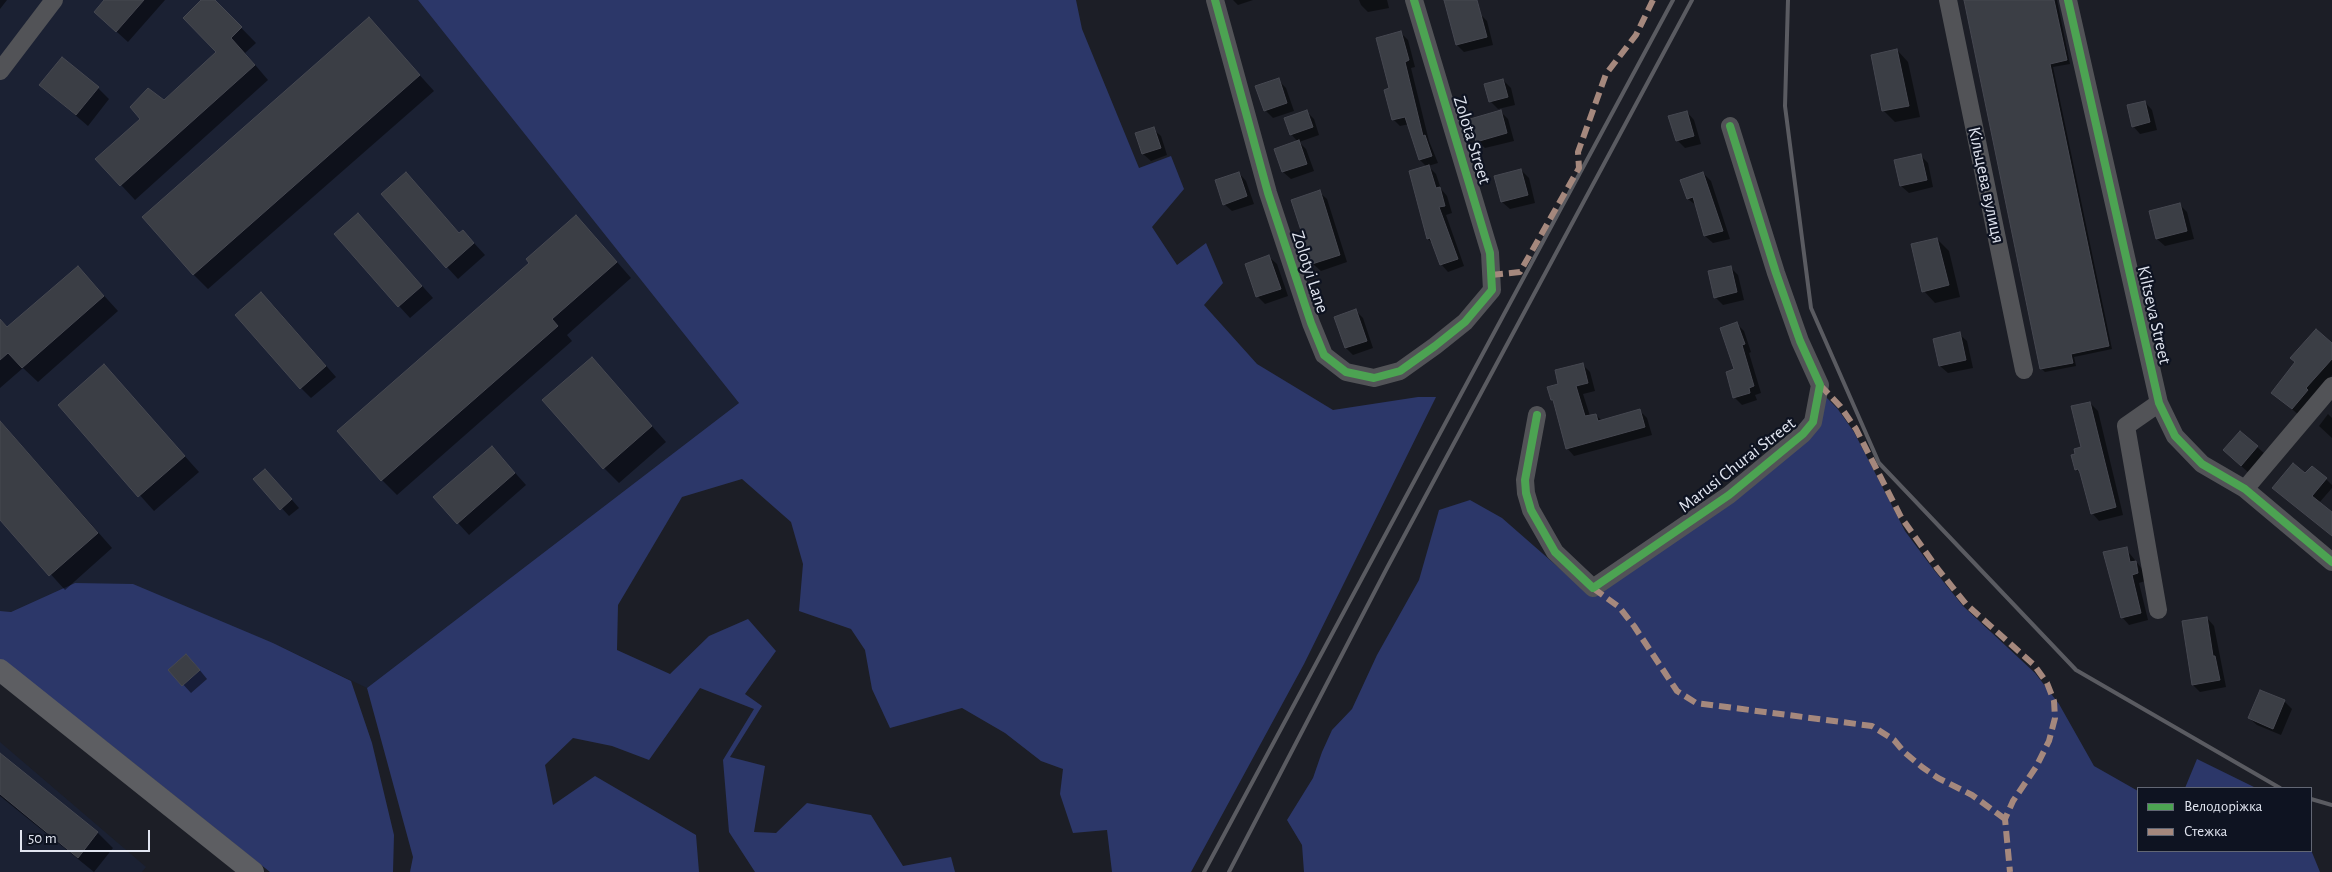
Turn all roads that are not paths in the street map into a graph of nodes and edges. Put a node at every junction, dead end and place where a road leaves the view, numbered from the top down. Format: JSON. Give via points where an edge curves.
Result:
{"nodes":[{"id":1,"x":54,"y":0,"type":"edge"},
{"id":2,"x":1215,"y":0,"type":"edge"},
{"id":3,"x":1414,"y":0,"type":"edge"},
{"id":4,"x":1948,"y":0,"type":"edge"},
{"id":5,"x":2068,"y":0,"type":"edge"},
{"id":6,"x":0,"y":71,"type":"edge"},
{"id":7,"x":1730,"y":126,"type":"dead end"},
{"id":8,"x":1492,"y":290,"type":"joint"},
{"id":9,"x":2024,"y":370,"type":"dead end"},
{"id":10,"x":2332,"y":386,"type":"edge"},
{"id":11,"x":2159,"y":403,"type":"junction"},
{"id":12,"x":1537,"y":415,"type":"dead end"},
{"id":13,"x":2245,"y":489,"type":"junction"},
{"id":14,"x":2332,"y":562,"type":"edge"},
{"id":15,"x":2158,"y":610,"type":"dead end"},
{"id":16,"x":0,"y":670,"type":"edge"},
{"id":17,"x":253,"y":872,"type":"edge"}],
"edges":[{"from":1,"to":6,"type":"street"},
{"from":2,"to":8,"type":"street","name":"Zolotyi Lane","via":[[1268,193],[1324,355],[1346,372],[1374,378],[1400,371],[1465,322]]},
{"from":3,"to":8,"type":"street","name":"Zolota Street","via":[[1490,253]]},
{"from":4,"to":9,"type":"street","name":"Кільцева вулиця"},
{"from":5,"to":11,"type":"street","name":"Kiltseva Street"},
{"from":7,"to":12,"type":"street","name":"Marusi Churai Street","via":[[1776,273],[1800,341],[1820,385],[1813,422],[1804,434],[1728,494],[1593,588],[1555,552],[1529,502],[1526,480]]},
{"from":10,"to":13,"type":"street"},
{"from":11,"to":13,"type":"street","name":"Kiltseva Street","via":[[2175,436],[2202,464]]},
{"from":11,"to":15,"type":"street","via":[[2126,426]]},
{"from":13,"to":14,"type":"street","name":"Kiltseva Street"},
{"from":16,"to":17,"type":"main road"}]}
